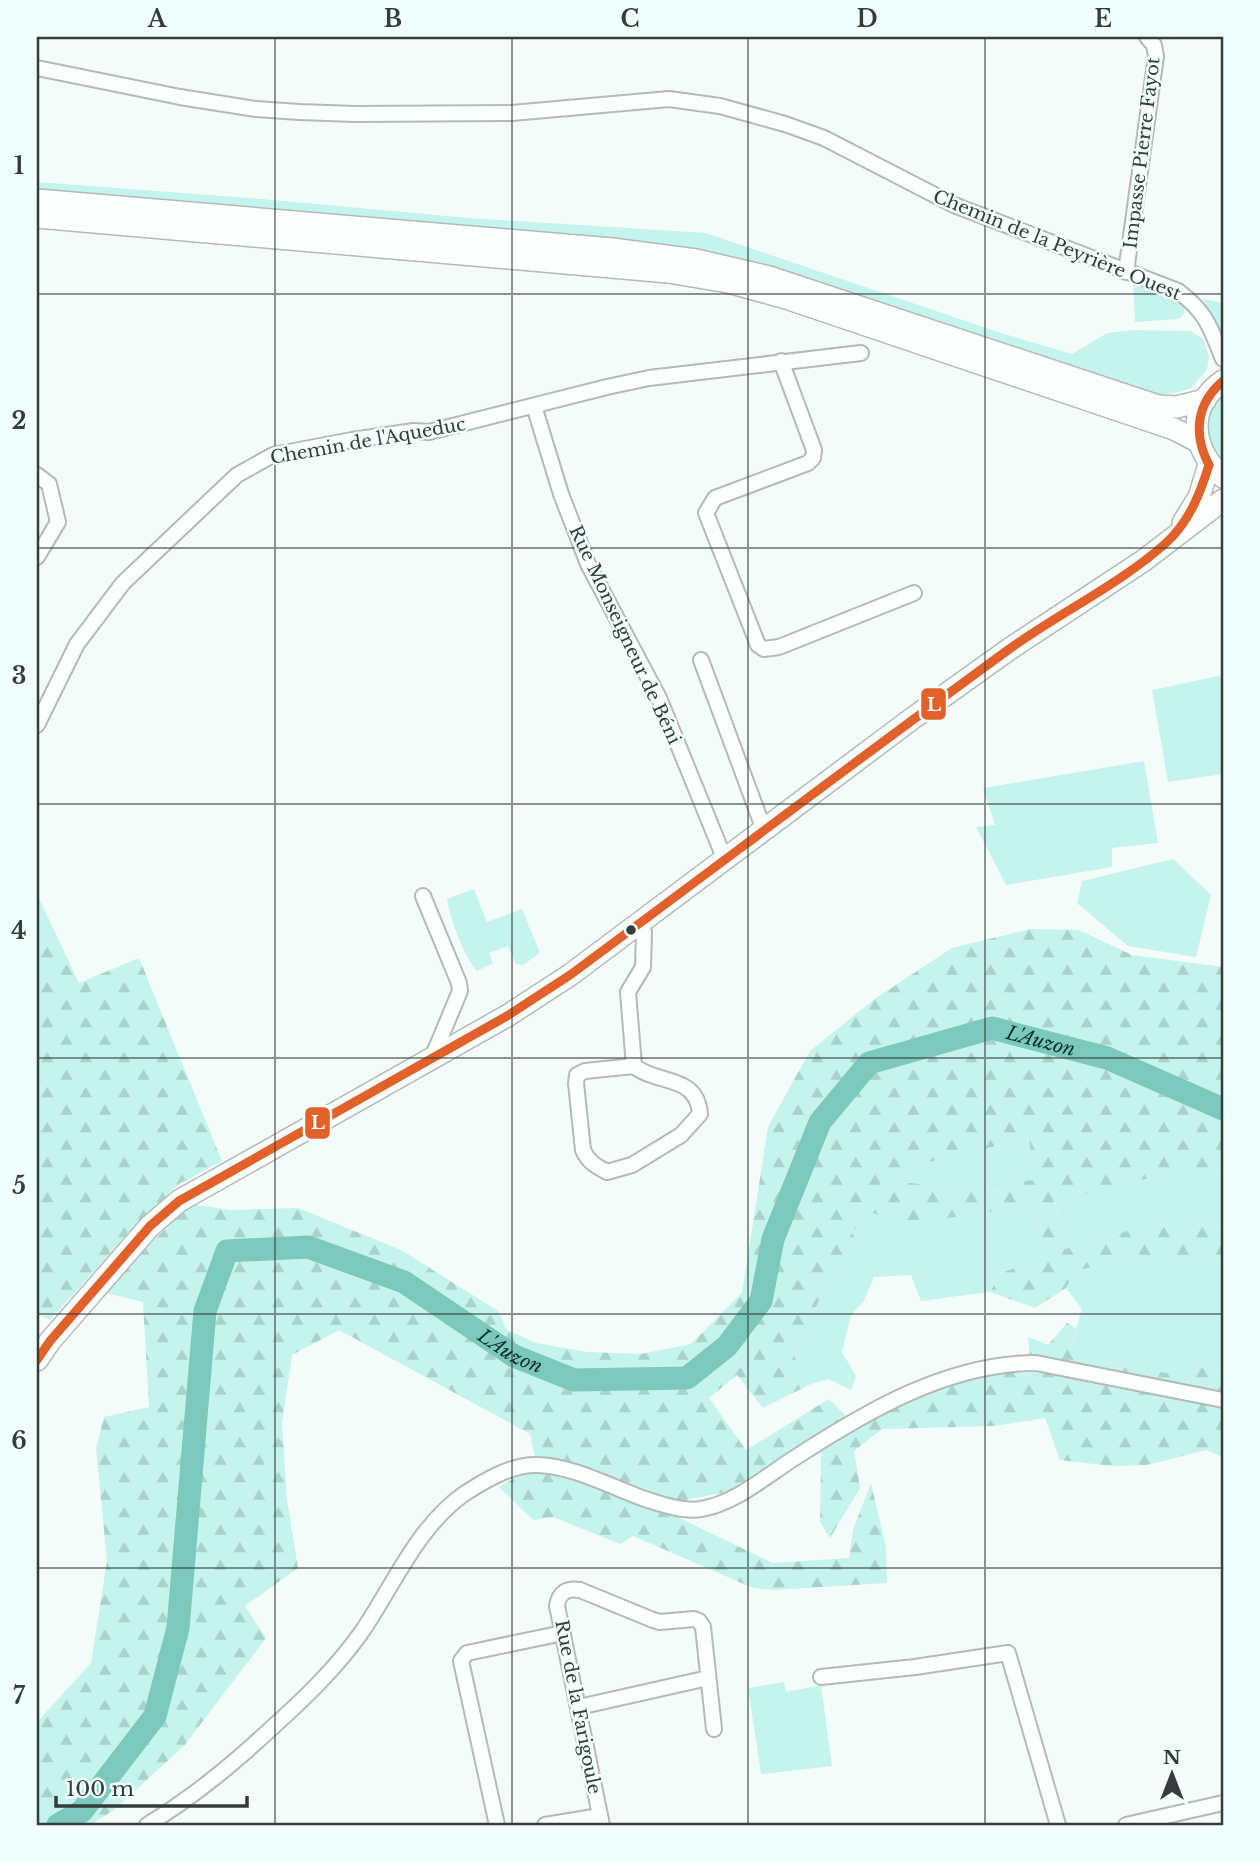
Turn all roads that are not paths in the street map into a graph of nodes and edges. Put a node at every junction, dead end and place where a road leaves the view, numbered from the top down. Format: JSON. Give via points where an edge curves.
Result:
{"nodes":[{"id":1,"x":1147,"y":37,"type":"edge"},
{"id":2,"x":37,"y":68,"type":"edge"},
{"id":3,"x":37,"y":200,"type":"edge"},
{"id":4,"x":37,"y":217,"type":"edge"},
{"id":5,"x":1126,"y":272,"type":"junction"},
{"id":6,"x":861,"y":353,"type":"dead end"},
{"id":7,"x":1223,"y":359,"type":"edge"},
{"id":8,"x":781,"y":361,"type":"junction"},
{"id":9,"x":1223,"y":382,"type":"edge"},
{"id":10,"x":1205,"y":400,"type":"junction"},
{"id":11,"x":534,"y":406,"type":"junction"},
{"id":12,"x":1199,"y":442,"type":"junction"},
{"id":13,"x":1216,"y":471,"type":"edge"},
{"id":14,"x":37,"y":475,"type":"edge"},
{"id":15,"x":1223,"y":500,"type":"edge"},
{"id":16,"x":1168,"y":541,"type":"junction"},
{"id":17,"x":37,"y":557,"type":"edge"},
{"id":18,"x":914,"y":593,"type":"dead end"},
{"id":19,"x":701,"y":660,"type":"dead end"},
{"id":20,"x":37,"y":725,"type":"edge"},
{"id":21,"x":764,"y":830,"type":"junction"},
{"id":22,"x":725,"y":860,"type":"junction"},
{"id":23,"x":423,"y":896,"type":"dead end"},
{"id":24,"x":640,"y":923,"type":"junction"},
{"id":25,"x":621,"y":937,"type":"junction"},
{"id":26,"x":643,"y":956,"type":"junction"},
{"id":27,"x":432,"y":1058,"type":"junction"},
{"id":28,"x":634,"y":1066,"type":"junction"},
{"id":29,"x":37,"y":1360,"type":"edge"},
{"id":30,"x":1223,"y":1400,"type":"edge"},
{"id":31,"x":563,"y":1633,"type":"junction"},
{"id":32,"x":821,"y":1677,"type":"dead end"},
{"id":33,"x":708,"y":1678,"type":"junction"},
{"id":34,"x":579,"y":1707,"type":"junction"},
{"id":35,"x":714,"y":1729,"type":"dead end"},
{"id":36,"x":1223,"y":1803,"type":"edge"},
{"id":37,"x":601,"y":1820,"type":"edge"},
{"id":38,"x":147,"y":1825,"type":"edge"},
{"id":39,"x":497,"y":1825,"type":"edge"},
{"id":40,"x":545,"y":1825,"type":"edge"},
{"id":41,"x":1058,"y":1825,"type":"edge"},
{"id":42,"x":1126,"y":1825,"type":"edge"}],
"edges":[{"from":1,"to":5,"type":"street","name":"Impasse Pierre Fayot","via":[[1156,56]]},
{"from":2,"to":5,"type":"street","name":"Chemin de la Peyrière Ouest","via":[[180,97],[299,112],[512,113],[669,99],[720,106],[824,138],[954,205]]},
{"from":3,"to":10,"type":"main road","via":[[696,260],[769,277],[1158,406]]},
{"from":4,"to":12,"type":"main road","via":[[668,272],[728,282],[1174,429]]},
{"from":5,"to":7,"type":"street","name":"Chemin de la Peyrière Ouest","via":[[1178,291],[1196,304],[1210,324]]},
{"from":6,"to":8,"type":"street","name":"Chemin de l'Aqueduc"},
{"from":8,"to":11,"type":"street","name":"Chemin de l'Aqueduc","via":[[649,379]]},
{"from":8,"to":18,"type":"street","via":[[813,458],[715,498],[706,513],[758,645],[779,647]]},
{"from":9,"to":10,"type":"main road"},
{"from":10,"to":12,"type":"main road","via":[[1199,413]]},
{"from":11,"to":20,"type":"street","name":"Chemin de l'Aqueduc","via":[[429,432],[273,455],[237,475],[123,583],[77,644]]},
{"from":11,"to":22,"type":"street","name":"Rue Monseigneur de Béni","via":[[588,564],[659,698]]},
{"from":12,"to":13,"type":"main road"},
{"from":13,"to":16,"type":"main road"},
{"from":14,"to":17,"type":"street","via":[[49,484],[58,522]]},
{"from":15,"to":16,"type":"main road"},
{"from":16,"to":21,"type":"main road","via":[[1011,648]]},
{"from":19,"to":21,"type":"street"},
{"from":21,"to":22,"type":"main road"},
{"from":22,"to":24,"type":"main road"},
{"from":23,"to":27,"type":"street","via":[[460,991]]},
{"from":24,"to":25,"type":"main road"},
{"from":24,"to":26,"type":"street"},
{"from":25,"to":26,"type":"street"},
{"from":25,"to":27,"type":"main road","via":[[508,1016]]},
{"from":26,"to":28,"type":"street","via":[[641,973],[628,992]]},
{"from":27,"to":29,"type":"main road","via":[[179,1201],[150,1226]]},
{"from":28,"to":28,"type":"street","via":[[577,1075],[583,1150],[594,1166],[607,1172],[632,1165],[681,1135],[700,1114],[699,1101],[688,1088]]},
{"from":30,"to":38,"type":"street","via":[[1036,1363],[975,1370],[874,1409],[724,1504],[697,1509],[655,1502],[557,1468],[534,1465],[512,1469],[487,1479],[439,1515],[360,1634],[295,1707],[187,1801]]},
{"from":31,"to":33,"type":"street","name":"Rue de la Farigoule","via":[[558,1598],[569,1589],[660,1622],[694,1619],[703,1627]]},
{"from":31,"to":34,"type":"street","name":"Rue de la Farigoule"},
{"from":31,"to":39,"type":"street","via":[[467,1653],[461,1661]]},
{"from":32,"to":41,"type":"street","via":[[1008,1653]]},
{"from":33,"to":34,"type":"street"},
{"from":33,"to":35,"type":"street","name":"Rue de la Farigoule"},
{"from":34,"to":37,"type":"street","name":"Rue de la Farigoule"},
{"from":36,"to":42,"type":"street"},
{"from":37,"to":40,"type":"street"}]}
